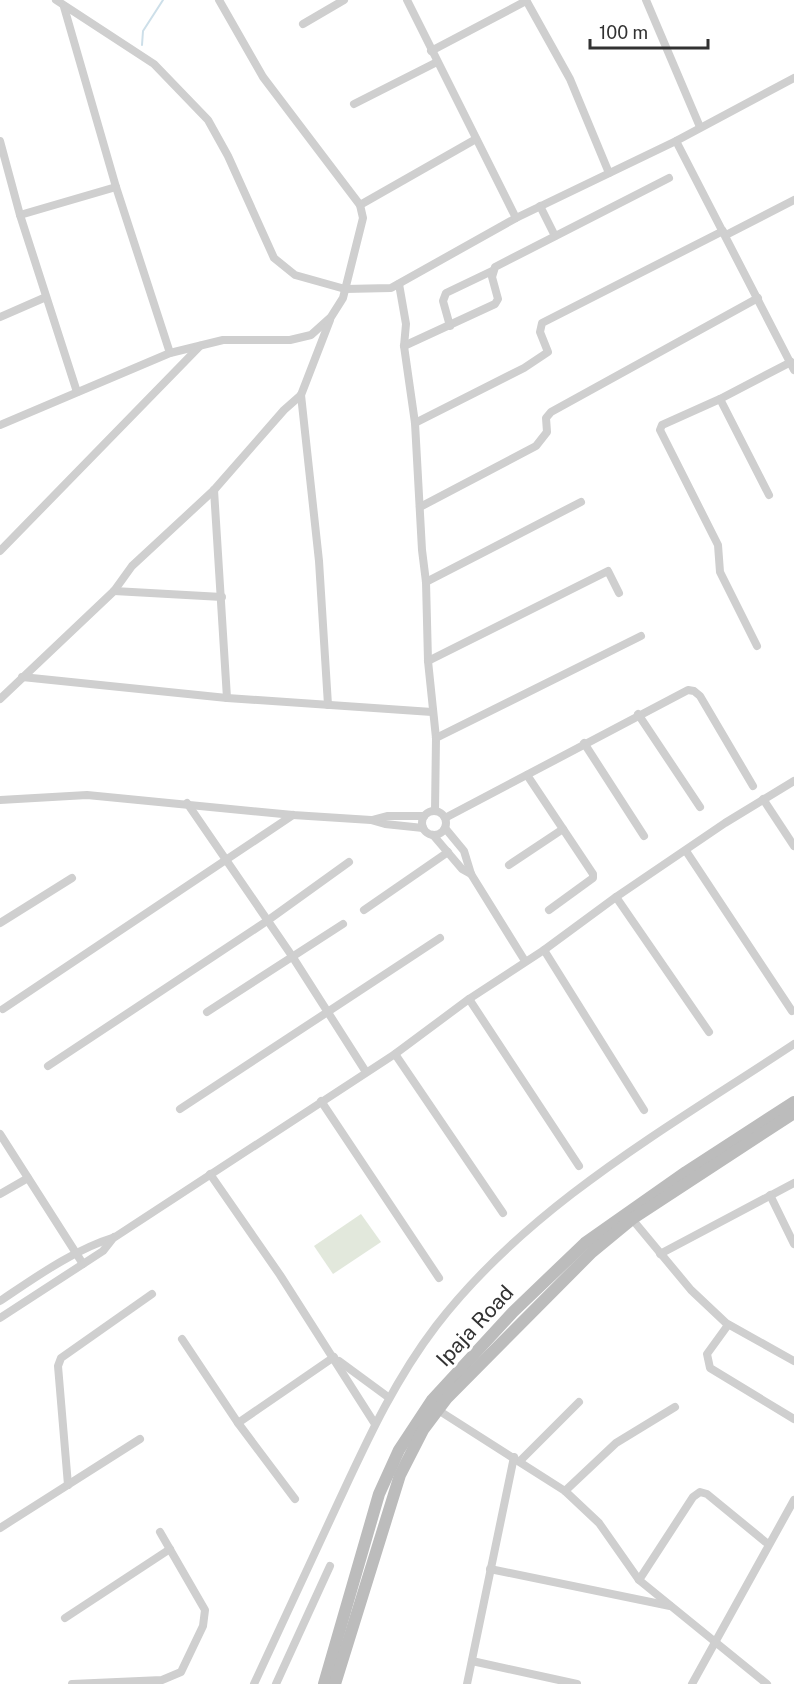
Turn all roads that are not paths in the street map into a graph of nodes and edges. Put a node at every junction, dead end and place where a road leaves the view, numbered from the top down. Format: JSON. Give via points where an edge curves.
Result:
{"nodes":[{"id":1,"x":56,"y":0,"type":"edge"},
{"id":2,"x":219,"y":0,"type":"edge"},
{"id":3,"x":344,"y":0,"type":"edge"},
{"id":4,"x":407,"y":0,"type":"edge"},
{"id":5,"x":526,"y":0,"type":"edge"},
{"id":6,"x":646,"y":0,"type":"edge"},
{"id":7,"x":64,"y":7,"type":"junction"},
{"id":8,"x":303,"y":24,"type":"dead end"},
{"id":9,"x":431,"y":51,"type":"junction"},
{"id":10,"x":437,"y":62,"type":"junction"},
{"id":11,"x":794,"y":78,"type":"edge"},
{"id":12,"x":354,"y":104,"type":"dead end"},
{"id":13,"x":700,"y":127,"type":"junction"},
{"id":14,"x":476,"y":139,"type":"junction"},
{"id":15,"x":0,"y":141,"type":"edge"},
{"id":16,"x":676,"y":141,"type":"junction"},
{"id":17,"x":609,"y":172,"type":"junction"},
{"id":18,"x":669,"y":178,"type":"dead end"},
{"id":19,"x":116,"y":187,"type":"junction"},
{"id":20,"x":794,"y":200,"type":"edge"},
{"id":21,"x":360,"y":206,"type":"junction"},
{"id":22,"x":540,"y":206,"type":"junction"},
{"id":23,"x":20,"y":215,"type":"junction"},
{"id":24,"x":516,"y":218,"type":"junction"},
{"id":25,"x":724,"y":233,"type":"junction"},
{"id":26,"x":555,"y":236,"type":"junction"},
{"id":27,"x":492,"y":271,"type":"junction"},
{"id":28,"x":399,"y":284,"type":"junction"},
{"id":29,"x":345,"y":289,"type":"junction"},
{"id":30,"x":46,"y":297,"type":"junction"},
{"id":31,"x":758,"y":298,"type":"junction"},
{"id":32,"x":0,"y":317,"type":"edge"},
{"id":33,"x":331,"y":317,"type":"junction"},
{"id":34,"x":450,"y":326,"type":"junction"},
{"id":35,"x":200,"y":345,"type":"junction"},
{"id":36,"x":405,"y":346,"type":"junction"},
{"id":37,"x":170,"y":352,"type":"junction"},
{"id":38,"x":792,"y":366,"type":"edge"},
{"id":39,"x":77,"y":392,"type":"junction"},
{"id":40,"x":301,"y":394,"type":"junction"},
{"id":41,"x":720,"y":399,"type":"junction"},
{"id":42,"x":415,"y":423,"type":"junction"},
{"id":43,"x":0,"y":425,"type":"edge"},
{"id":44,"x":214,"y":490,"type":"junction"},
{"id":45,"x":769,"y":495,"type":"dead end"},
{"id":46,"x":581,"y":502,"type":"dead end"},
{"id":47,"x":420,"y":507,"type":"junction"},
{"id":48,"x":0,"y":551,"type":"edge"},
{"id":49,"x":426,"y":582,"type":"junction"},
{"id":50,"x":114,"y":591,"type":"junction"},
{"id":51,"x":619,"y":593,"type":"dead end"},
{"id":52,"x":222,"y":597,"type":"junction"},
{"id":53,"x":640,"y":636,"type":"dead end"},
{"id":54,"x":757,"y":646,"type":"dead end"},
{"id":55,"x":428,"y":661,"type":"junction"},
{"id":56,"x":22,"y":677,"type":"junction"},
{"id":57,"x":227,"y":698,"type":"junction"},
{"id":58,"x":0,"y":699,"type":"edge"},
{"id":59,"x":328,"y":705,"type":"junction"},
{"id":60,"x":432,"y":712,"type":"junction"},
{"id":61,"x":639,"y":714,"type":"junction"},
{"id":62,"x":436,"y":738,"type":"junction"},
{"id":63,"x":584,"y":743,"type":"junction"},
{"id":64,"x":527,"y":775,"type":"junction"},
{"id":65,"x":794,"y":781,"type":"edge"},
{"id":66,"x":753,"y":786,"type":"dead end"},
{"id":67,"x":763,"y":799,"type":"junction"},
{"id":68,"x":0,"y":800,"type":"edge"},
{"id":69,"x":187,"y":803,"type":"junction"},
{"id":70,"x":700,"y":807,"type":"dead end"},
{"id":71,"x":435,"y":811,"type":"junction"},
{"id":72,"x":293,"y":815,"type":"junction"},
{"id":73,"x":424,"y":816,"type":"junction"},
{"id":74,"x":445,"y":818,"type":"junction"},
{"id":75,"x":371,"y":820,"type":"junction"},
{"id":76,"x":423,"y":828,"type":"junction"},
{"id":77,"x":445,"y":828,"type":"junction"},
{"id":78,"x":562,"y":828,"type":"junction"},
{"id":79,"x":433,"y":835,"type":"junction"},
{"id":80,"x":644,"y":837,"type":"dead end"},
{"id":81,"x":794,"y":846,"type":"edge"},
{"id":82,"x":686,"y":851,"type":"junction"},
{"id":83,"x":448,"y":852,"type":"junction"},
{"id":84,"x":226,"y":861,"type":"junction"},
{"id":85,"x":349,"y":862,"type":"dead end"},
{"id":86,"x":509,"y":865,"type":"dead end"},
{"id":87,"x":471,"y":874,"type":"junction"},
{"id":88,"x":72,"y":878,"type":"dead end"},
{"id":89,"x":616,"y":897,"type":"junction"},
{"id":90,"x":364,"y":910,"type":"dead end"},
{"id":91,"x":549,"y":910,"type":"dead end"},
{"id":92,"x":267,"y":921,"type":"junction"},
{"id":93,"x":0,"y":923,"type":"edge"},
{"id":94,"x":343,"y":924,"type":"dead end"},
{"id":95,"x":440,"y":938,"type":"dead end"},
{"id":96,"x":544,"y":950,"type":"junction"},
{"id":97,"x":292,"y":956,"type":"junction"},
{"id":98,"x":525,"y":961,"type":"junction"},
{"id":99,"x":469,"y":999,"type":"junction"},
{"id":100,"x":3,"y":1009,"type":"dead end"},
{"id":101,"x":792,"y":1011,"type":"dead end"},
{"id":102,"x":207,"y":1012,"type":"dead end"},
{"id":103,"x":328,"y":1012,"type":"junction"},
{"id":104,"x":709,"y":1032,"type":"dead end"},
{"id":105,"x":794,"y":1044,"type":"edge"},
{"id":106,"x":395,"y":1054,"type":"junction"},
{"id":107,"x":48,"y":1066,"type":"dead end"},
{"id":108,"x":366,"y":1072,"type":"junction"},
{"id":109,"x":321,"y":1101,"type":"junction"},
{"id":110,"x":794,"y":1102,"type":"edge"},
{"id":111,"x":180,"y":1109,"type":"dead end"},
{"id":112,"x":644,"y":1110,"type":"dead end"},
{"id":113,"x":794,"y":1113,"type":"edge"},
{"id":114,"x":0,"y":1134,"type":"edge"},
{"id":115,"x":579,"y":1166,"type":"dead end"},
{"id":116,"x":210,"y":1174,"type":"junction"},
{"id":117,"x":27,"y":1178,"type":"junction"},
{"id":118,"x":794,"y":1183,"type":"edge"},
{"id":119,"x":0,"y":1194,"type":"edge"},
{"id":120,"x":770,"y":1195,"type":"junction"},
{"id":121,"x":503,"y":1213,"type":"dead end"},
{"id":122,"x":632,"y":1219,"type":"junction"},
{"id":123,"x":115,"y":1237,"type":"junction"},
{"id":124,"x":794,"y":1244,"type":"edge"},
{"id":125,"x":77,"y":1254,"type":"junction"},
{"id":126,"x":660,"y":1254,"type":"junction"},
{"id":127,"x":83,"y":1264,"type":"junction"},
{"id":128,"x":560,"y":1274,"type":"junction"},
{"id":129,"x":439,"y":1278,"type":"dead end"},
{"id":130,"x":152,"y":1294,"type":"dead end"},
{"id":131,"x":0,"y":1301,"type":"edge"},
{"id":132,"x":0,"y":1318,"type":"edge"},
{"id":133,"x":728,"y":1325,"type":"junction"},
{"id":134,"x":182,"y":1339,"type":"dead end"},
{"id":135,"x":334,"y":1358,"type":"junction"},
{"id":136,"x":794,"y":1361,"type":"edge"},
{"id":137,"x":388,"y":1397,"type":"junction"},
{"id":138,"x":579,"y":1402,"type":"dead end"},
{"id":139,"x":675,"y":1407,"type":"dead end"},
{"id":140,"x":438,"y":1410,"type":"junction"},
{"id":141,"x":794,"y":1419,"type":"edge"},
{"id":142,"x":238,"y":1423,"type":"junction"},
{"id":143,"x":375,"y":1424,"type":"junction"},
{"id":144,"x":140,"y":1439,"type":"dead end"},
{"id":145,"x":517,"y":1459,"type":"junction"},
{"id":146,"x":68,"y":1485,"type":"junction"},
{"id":147,"x":565,"y":1491,"type":"junction"},
{"id":148,"x":295,"y":1499,"type":"dead end"},
{"id":149,"x":794,"y":1500,"type":"edge"},
{"id":150,"x":0,"y":1528,"type":"edge"},
{"id":151,"x":160,"y":1532,"type":"dead end"},
{"id":152,"x":768,"y":1544,"type":"junction"},
{"id":153,"x":170,"y":1550,"type":"junction"},
{"id":154,"x":330,"y":1566,"type":"dead end"},
{"id":155,"x":490,"y":1569,"type":"junction"},
{"id":156,"x":639,"y":1580,"type":"junction"},
{"id":157,"x":673,"y":1607,"type":"junction"},
{"id":158,"x":65,"y":1618,"type":"dead end"},
{"id":159,"x":715,"y":1640,"type":"junction"},
{"id":160,"x":337,"y":1658,"type":"junction"},
{"id":161,"x":472,"y":1661,"type":"junction"},
{"id":162,"x":72,"y":1684,"type":"edge"},
{"id":163,"x":254,"y":1684,"type":"edge"},
{"id":164,"x":276,"y":1684,"type":"edge"},
{"id":165,"x":324,"y":1684,"type":"edge"},
{"id":166,"x":335,"y":1684,"type":"edge"},
{"id":167,"x":467,"y":1684,"type":"edge"},
{"id":168,"x":578,"y":1684,"type":"edge"},
{"id":169,"x":692,"y":1684,"type":"edge"},
{"id":170,"x":767,"y":1684,"type":"edge"}],
"edges":[{"from":1,"to":7,"type":"street"},
{"from":2,"to":21,"type":"street","via":[[263,77]]},
{"from":3,"to":8,"type":"street"},
{"from":4,"to":9,"type":"street"},
{"from":5,"to":9,"type":"street"},
{"from":5,"to":17,"type":"street","via":[[570,79]]},
{"from":6,"to":13,"type":"street"},
{"from":7,"to":19,"type":"street"},
{"from":7,"to":29,"type":"street","via":[[154,64],[208,120],[274,258],[295,275]]},
{"from":9,"to":10,"type":"street"},
{"from":10,"to":12,"type":"street"},
{"from":10,"to":14,"type":"street"},
{"from":11,"to":13,"type":"street"},
{"from":13,"to":16,"type":"street"},
{"from":14,"to":21,"type":"street"},
{"from":14,"to":24,"type":"street"},
{"from":15,"to":23,"type":"street"},
{"from":16,"to":17,"type":"street"},
{"from":16,"to":25,"type":"street"},
{"from":17,"to":22,"type":"street"},
{"from":18,"to":26,"type":"street"},
{"from":19,"to":23,"type":"street"},
{"from":19,"to":37,"type":"street"},
{"from":20,"to":25,"type":"street"},
{"from":21,"to":29,"type":"street","via":[[363,218]]},
{"from":22,"to":24,"type":"street"},
{"from":22,"to":26,"type":"street"},
{"from":23,"to":30,"type":"street"},
{"from":24,"to":28,"type":"street"},
{"from":25,"to":31,"type":"street"},
{"from":25,"to":42,"type":"street","via":[[542,323],[540,332],[548,352]]},
{"from":26,"to":27,"type":"street"},
{"from":27,"to":34,"type":"street","via":[[498,299],[495,304]]},
{"from":27,"to":34,"type":"street","via":[[446,293],[443,301]]},
{"from":28,"to":29,"type":"street","via":[[383,290]]},
{"from":28,"to":36,"type":"street","via":[[406,324]]},
{"from":29,"to":33,"type":"street"},
{"from":30,"to":32,"type":"street"},
{"from":30,"to":39,"type":"street"},
{"from":31,"to":38,"type":"street"},
{"from":31,"to":47,"type":"street","via":[[551,412],[546,418],[548,432],[536,446]]},
{"from":33,"to":35,"type":"street","via":[[311,335],[290,340],[246,339]]},
{"from":33,"to":40,"type":"street"},
{"from":34,"to":36,"type":"street"},
{"from":35,"to":37,"type":"street"},
{"from":35,"to":48,"type":"street"},
{"from":36,"to":42,"type":"street"},
{"from":37,"to":39,"type":"street"},
{"from":38,"to":41,"type":"street"},
{"from":39,"to":43,"type":"street"},
{"from":40,"to":44,"type":"street"},
{"from":40,"to":59,"type":"street","via":[[319,561]]},
{"from":41,"to":45,"type":"street"},
{"from":41,"to":54,"type":"street","via":[[662,424],[660,435],[718,545],[720,572]]},
{"from":42,"to":47,"type":"street"},
{"from":44,"to":50,"type":"street","via":[[132,566]]},
{"from":44,"to":52,"type":"street"},
{"from":46,"to":49,"type":"street"},
{"from":47,"to":49,"type":"street"},
{"from":49,"to":55,"type":"street"},
{"from":50,"to":52,"type":"street"},
{"from":50,"to":56,"type":"street"},
{"from":51,"to":55,"type":"street","via":[[608,571]]},
{"from":52,"to":57,"type":"street"},
{"from":53,"to":62,"type":"street"},
{"from":55,"to":60,"type":"street"},
{"from":56,"to":57,"type":"street"},
{"from":56,"to":58,"type":"street"},
{"from":57,"to":59,"type":"street"},
{"from":59,"to":60,"type":"street"},
{"from":60,"to":62,"type":"street"},
{"from":61,"to":63,"type":"street"},
{"from":61,"to":66,"type":"street","via":[[688,690],[694,691]]},
{"from":61,"to":70,"type":"street"},
{"from":62,"to":71,"type":"street"},
{"from":63,"to":64,"type":"street"},
{"from":63,"to":80,"type":"street"},
{"from":64,"to":74,"type":"street"},
{"from":64,"to":78,"type":"street"},
{"from":65,"to":67,"type":"street"},
{"from":67,"to":81,"type":"street"},
{"from":67,"to":82,"type":"street"},
{"from":68,"to":69,"type":"street","via":[[87,795]]},
{"from":69,"to":72,"type":"street"},
{"from":69,"to":84,"type":"street"},
{"from":71,"to":73,"type":"street"},
{"from":71,"to":74,"type":"street"},
{"from":72,"to":75,"type":"street"},
{"from":72,"to":84,"type":"street"},
{"from":73,"to":75,"type":"street"},
{"from":73,"to":76,"type":"street"},
{"from":74,"to":77,"type":"street"},
{"from":75,"to":76,"type":"street"},
{"from":76,"to":79,"type":"street"},
{"from":77,"to":79,"type":"street"},
{"from":77,"to":87,"type":"street","via":[[464,851]]},
{"from":78,"to":86,"type":"street"},
{"from":78,"to":91,"type":"street","via":[[593,878]]},
{"from":79,"to":83,"type":"street"},
{"from":82,"to":89,"type":"street"},
{"from":82,"to":101,"type":"street"},
{"from":83,"to":87,"type":"street"},
{"from":83,"to":90,"type":"street"},
{"from":84,"to":92,"type":"street"},
{"from":84,"to":100,"type":"street"},
{"from":85,"to":92,"type":"street"},
{"from":87,"to":98,"type":"street"},
{"from":88,"to":93,"type":"street"},
{"from":89,"to":96,"type":"street"},
{"from":89,"to":104,"type":"street"},
{"from":92,"to":97,"type":"street"},
{"from":92,"to":107,"type":"street"},
{"from":94,"to":97,"type":"street"},
{"from":95,"to":103,"type":"street"},
{"from":96,"to":98,"type":"street"},
{"from":96,"to":112,"type":"street"},
{"from":97,"to":102,"type":"street"},
{"from":97,"to":103,"type":"street"},
{"from":98,"to":99,"type":"street"},
{"from":99,"to":106,"type":"street"},
{"from":99,"to":115,"type":"street"},
{"from":103,"to":108,"type":"street"},
{"from":103,"to":111,"type":"street"},
{"from":105,"to":137,"type":"street","via":[[623,1157],[501,1252],[437,1325]]},
{"from":106,"to":108,"type":"street"},
{"from":106,"to":121,"type":"street"},
{"from":108,"to":109,"type":"street"},
{"from":109,"to":116,"type":"street"},
{"from":109,"to":129,"type":"street"},
{"from":110,"to":128,"type":"main road","name":"Ipaja Road","via":[[618,1218]]},
{"from":113,"to":122,"type":"main road","name":"Ipaja Road"},
{"from":114,"to":117,"type":"street"},
{"from":116,"to":123,"type":"street"},
{"from":116,"to":135,"type":"street"},
{"from":117,"to":119,"type":"street"},
{"from":117,"to":125,"type":"street"},
{"from":118,"to":120,"type":"street"},
{"from":120,"to":124,"type":"street"},
{"from":120,"to":126,"type":"street"},
{"from":122,"to":126,"type":"street"},
{"from":122,"to":128,"type":"main road","name":"Ipaja Road"},
{"from":123,"to":125,"type":"street"},
{"from":123,"to":127,"type":"street"},
{"from":125,"to":127,"type":"street"},
{"from":125,"to":131,"type":"street"},
{"from":126,"to":133,"type":"street"},
{"from":127,"to":132,"type":"street"},
{"from":128,"to":140,"type":"main road","name":"Ipaja Road"},
{"from":128,"to":160,"type":"main road","name":"Ipaja Road","via":[[432,1400],[404,1441],[379,1494]]},
{"from":130,"to":146,"type":"street","via":[[61,1358],[58,1366]]},
{"from":133,"to":136,"type":"street"},
{"from":133,"to":141,"type":"street","via":[[706,1354],[710,1368]]},
{"from":134,"to":142,"type":"street"},
{"from":135,"to":137,"type":"street"},
{"from":135,"to":142,"type":"street"},
{"from":135,"to":143,"type":"street"},
{"from":137,"to":143,"type":"street"},
{"from":138,"to":145,"type":"street"},
{"from":139,"to":147,"type":"street","via":[[616,1443]]},
{"from":140,"to":145,"type":"street"},
{"from":140,"to":160,"type":"main road","name":"Ipaja Road","via":[[400,1475]]},
{"from":142,"to":148,"type":"street"},
{"from":143,"to":163,"type":"street"},
{"from":144,"to":146,"type":"street"},
{"from":145,"to":147,"type":"street"},
{"from":145,"to":155,"type":"street"},
{"from":146,"to":150,"type":"street"},
{"from":147,"to":156,"type":"street","via":[[599,1523]]},
{"from":149,"to":152,"type":"street"},
{"from":151,"to":153,"type":"street"},
{"from":152,"to":156,"type":"street","via":[[700,1492]]},
{"from":152,"to":159,"type":"street"},
{"from":153,"to":158,"type":"street"},
{"from":153,"to":162,"type":"street","via":[[205,1610],[203,1626],[181,1672],[162,1680]]},
{"from":154,"to":164,"type":"street"},
{"from":155,"to":157,"type":"street"},
{"from":155,"to":161,"type":"street"},
{"from":156,"to":157,"type":"street"},
{"from":157,"to":159,"type":"street"},
{"from":159,"to":169,"type":"street"},
{"from":159,"to":170,"type":"street"},
{"from":160,"to":165,"type":"main road","name":"Ipaja Road"},
{"from":160,"to":166,"type":"main road","name":"Ipaja Road"},
{"from":161,"to":167,"type":"street"},
{"from":161,"to":168,"type":"street"}]}
